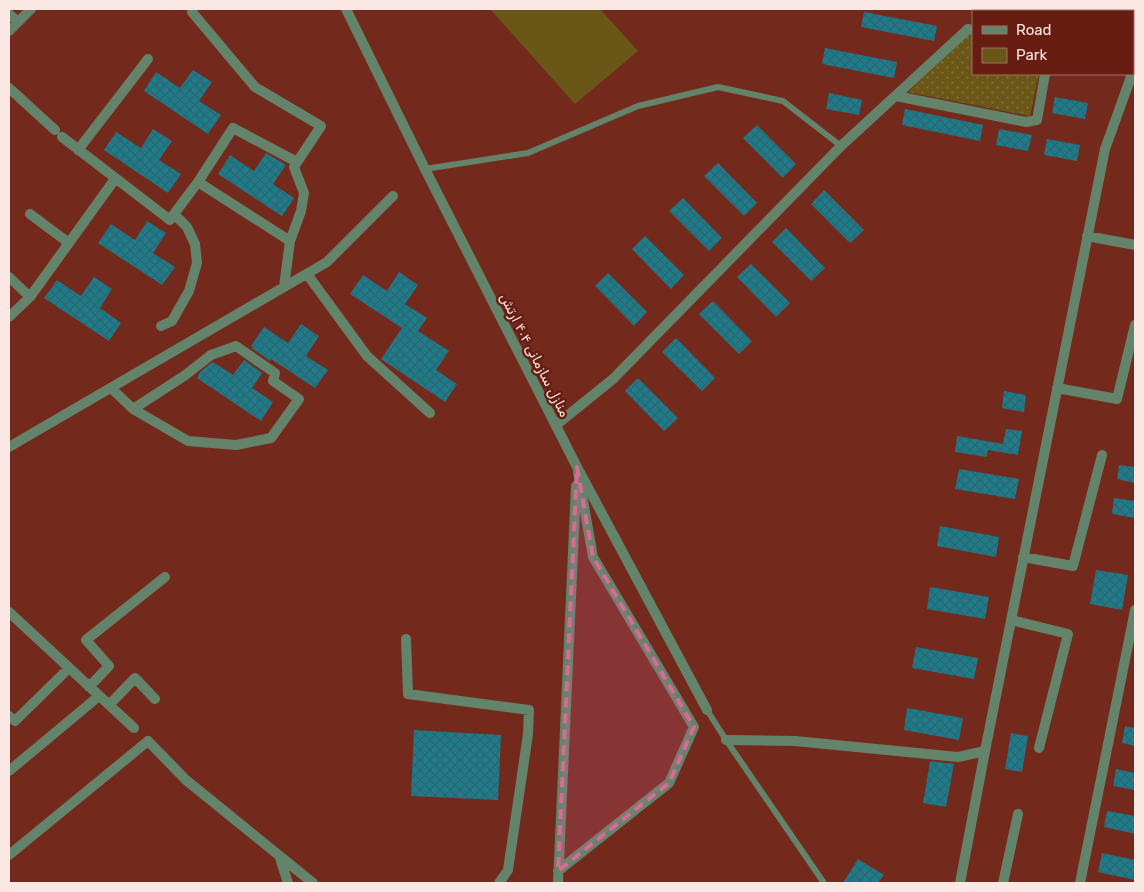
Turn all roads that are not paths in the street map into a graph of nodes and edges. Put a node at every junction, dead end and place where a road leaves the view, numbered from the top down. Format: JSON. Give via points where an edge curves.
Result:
{"nodes":[{"id":1,"x":31,"y":9,"type":"edge"},
{"id":2,"x":346,"y":9,"type":"edge"},
{"id":3,"x":192,"y":12,"type":"dead end"},
{"id":4,"x":9,"y":14,"type":"edge"},
{"id":5,"x":18,"y":22,"type":"junction"},
{"id":6,"x":972,"y":30,"type":"edge"},
{"id":7,"x":9,"y":31,"type":"edge"},
{"id":8,"x":148,"y":59,"type":"dead end"},
{"id":9,"x":1044,"y":75,"type":"edge"},
{"id":10,"x":1131,"y":75,"type":"edge"},
{"id":11,"x":9,"y":88,"type":"edge"},
{"id":12,"x":896,"y":96,"type":"junction"},
{"id":13,"x":841,"y":146,"type":"junction"},
{"id":14,"x":78,"y":150,"type":"junction"},
{"id":15,"x":297,"y":162,"type":"junction"},
{"id":16,"x":425,"y":169,"type":"junction"},
{"id":17,"x":116,"y":179,"type":"junction"},
{"id":18,"x":198,"y":182,"type":"junction"},
{"id":19,"x":393,"y":196,"type":"dead end"},
{"id":20,"x":30,"y":214,"type":"dead end"},
{"id":21,"x":174,"y":214,"type":"junction"},
{"id":22,"x":1087,"y":236,"type":"junction"},
{"id":23,"x":290,"y":241,"type":"junction"},
{"id":24,"x":69,"y":243,"type":"junction"},
{"id":25,"x":1135,"y":245,"type":"edge"},
{"id":26,"x":307,"y":274,"type":"junction"},
{"id":27,"x":9,"y":277,"type":"edge"},
{"id":28,"x":284,"y":287,"type":"junction"},
{"id":29,"x":30,"y":297,"type":"junction"},
{"id":30,"x":9,"y":317,"type":"edge"},
{"id":31,"x":1135,"y":325,"type":"edge"},
{"id":32,"x":161,"y":326,"type":"dead end"},
{"id":33,"x":111,"y":388,"type":"junction"},
{"id":34,"x":1057,"y":388,"type":"junction"},
{"id":35,"x":133,"y":409,"type":"junction"},
{"id":36,"x":430,"y":412,"type":"dead end"},
{"id":37,"x":556,"y":425,"type":"junction"},
{"id":38,"x":9,"y":446,"type":"edge"},
{"id":39,"x":1102,"y":455,"type":"dead end"},
{"id":40,"x":577,"y":468,"type":"junction"},
{"id":41,"x":1023,"y":557,"type":"junction"},
{"id":42,"x":165,"y":577,"type":"dead end"},
{"id":43,"x":1135,"y":610,"type":"edge"},
{"id":44,"x":9,"y":612,"type":"edge"},
{"id":45,"x":1011,"y":620,"type":"junction"},
{"id":46,"x":406,"y":639,"type":"dead end"},
{"id":47,"x":69,"y":668,"type":"junction"},
{"id":48,"x":89,"y":687,"type":"junction"},
{"id":49,"x":99,"y":696,"type":"junction"},
{"id":50,"x":155,"y":699,"type":"dead end"},
{"id":51,"x":109,"y":705,"type":"junction"},
{"id":52,"x":707,"y":710,"type":"joint"},
{"id":53,"x":9,"y":716,"type":"edge"},
{"id":54,"x":134,"y":728,"type":"dead end"},
{"id":55,"x":726,"y":740,"type":"junction"},
{"id":56,"x":1039,"y":748,"type":"dead end"},
{"id":57,"x":985,"y":751,"type":"junction"},
{"id":58,"x":9,"y":771,"type":"edge"},
{"id":59,"x":1018,"y":814,"type":"dead end"},
{"id":60,"x":9,"y":855,"type":"edge"},
{"id":61,"x":280,"y":857,"type":"junction"},
{"id":62,"x":558,"y":871,"type":"junction"},
{"id":63,"x":288,"y":883,"type":"edge"},
{"id":64,"x":313,"y":883,"type":"edge"},
{"id":65,"x":499,"y":883,"type":"edge"},
{"id":66,"x":558,"y":883,"type":"edge"},
{"id":67,"x":824,"y":883,"type":"edge"},
{"id":68,"x":960,"y":883,"type":"edge"},
{"id":69,"x":1003,"y":883,"type":"edge"},
{"id":70,"x":1080,"y":883,"type":"edge"}],
"edges":[{"from":1,"to":5,"type":"street"},
{"from":2,"to":16,"type":"street","name":"منازل سازمانی ۴۰۴ ارتش"},
{"from":3,"to":15,"type":"street","via":[[255,87],[320,126]]},
{"from":4,"to":5,"type":"street"},
{"from":5,"to":7,"type":"street"},
{"from":6,"to":12,"type":"street","via":[[968,29]]},
{"from":8,"to":14,"type":"street"},
{"from":9,"to":12,"type":"street","via":[[1036,120],[1026,122]]},
{"from":10,"to":22,"type":"street","via":[[1105,149]]},
{"from":11,"to":14,"type":"street"},
{"from":12,"to":13,"type":"street"},
{"from":13,"to":16,"type":"lane","via":[[783,101],[718,87],[638,106],[528,153]]},
{"from":13,"to":37,"type":"street","via":[[613,380]]},
{"from":14,"to":17,"type":"street"},
{"from":15,"to":18,"type":"street","via":[[233,128]]},
{"from":15,"to":23,"type":"street","via":[[294,167],[304,193]]},
{"from":16,"to":37,"type":"street","name":"منازل سازمانی ۴۰۴ ارتش"},
{"from":17,"to":21,"type":"street","via":[[170,220]]},
{"from":17,"to":24,"type":"street"},
{"from":18,"to":21,"type":"street"},
{"from":18,"to":23,"type":"street"},
{"from":19,"to":26,"type":"street","via":[[327,262]]},
{"from":20,"to":24,"type":"street"},
{"from":21,"to":32,"type":"street","via":[[188,227],[195,244],[197,262],[189,291],[172,322]]},
{"from":22,"to":25,"type":"street"},
{"from":22,"to":34,"type":"street"},
{"from":23,"to":28,"type":"street"},
{"from":24,"to":29,"type":"street"},
{"from":26,"to":28,"type":"street"},
{"from":26,"to":36,"type":"street","via":[[368,356]]},
{"from":27,"to":29,"type":"street"},
{"from":28,"to":33,"type":"street"},
{"from":29,"to":30,"type":"street"},
{"from":31,"to":34,"type":"street","via":[[1117,400]]},
{"from":33,"to":35,"type":"street"},
{"from":33,"to":38,"type":"street"},
{"from":34,"to":41,"type":"street"},
{"from":35,"to":35,"type":"street","via":[[188,441],[236,445],[271,438],[300,399],[272,381],[275,373],[236,346],[211,355]]},
{"from":37,"to":40,"type":"street","name":"منازل سازمانی ۴۰۴ ارتش"},
{"from":39,"to":41,"type":"street","via":[[1073,566]]},
{"from":40,"to":52,"type":"street","name":"منازل سازمانی ۴۰۴ ارتش"},
{"from":40,"to":62,"type":"street"},
{"from":40,"to":62,"type":"street","via":[[593,557],[694,727],[669,783]]},
{"from":41,"to":45,"type":"street"},
{"from":42,"to":48,"type":"street","via":[[86,640],[109,666]]},
{"from":43,"to":70,"type":"street"},
{"from":44,"to":47,"type":"street"},
{"from":45,"to":56,"type":"street","via":[[1068,634]]},
{"from":45,"to":57,"type":"street"},
{"from":46,"to":65,"type":"street","via":[[408,694],[529,710],[508,870]]},
{"from":47,"to":48,"type":"street"},
{"from":47,"to":53,"type":"street","via":[[14,721]]},
{"from":48,"to":49,"type":"street"},
{"from":49,"to":51,"type":"street"},
{"from":49,"to":58,"type":"street"},
{"from":50,"to":51,"type":"street","via":[[135,678]]},
{"from":51,"to":54,"type":"street"},
{"from":52,"to":55,"type":"lane"},
{"from":55,"to":57,"type":"street","via":[[795,741],[958,757]]},
{"from":55,"to":67,"type":"lane"},
{"from":57,"to":68,"type":"street"},
{"from":59,"to":69,"type":"street"},
{"from":60,"to":61,"type":"street","via":[[148,741],[186,780]]},
{"from":61,"to":63,"type":"street"},
{"from":61,"to":64,"type":"street"},
{"from":62,"to":66,"type":"street"}]}
